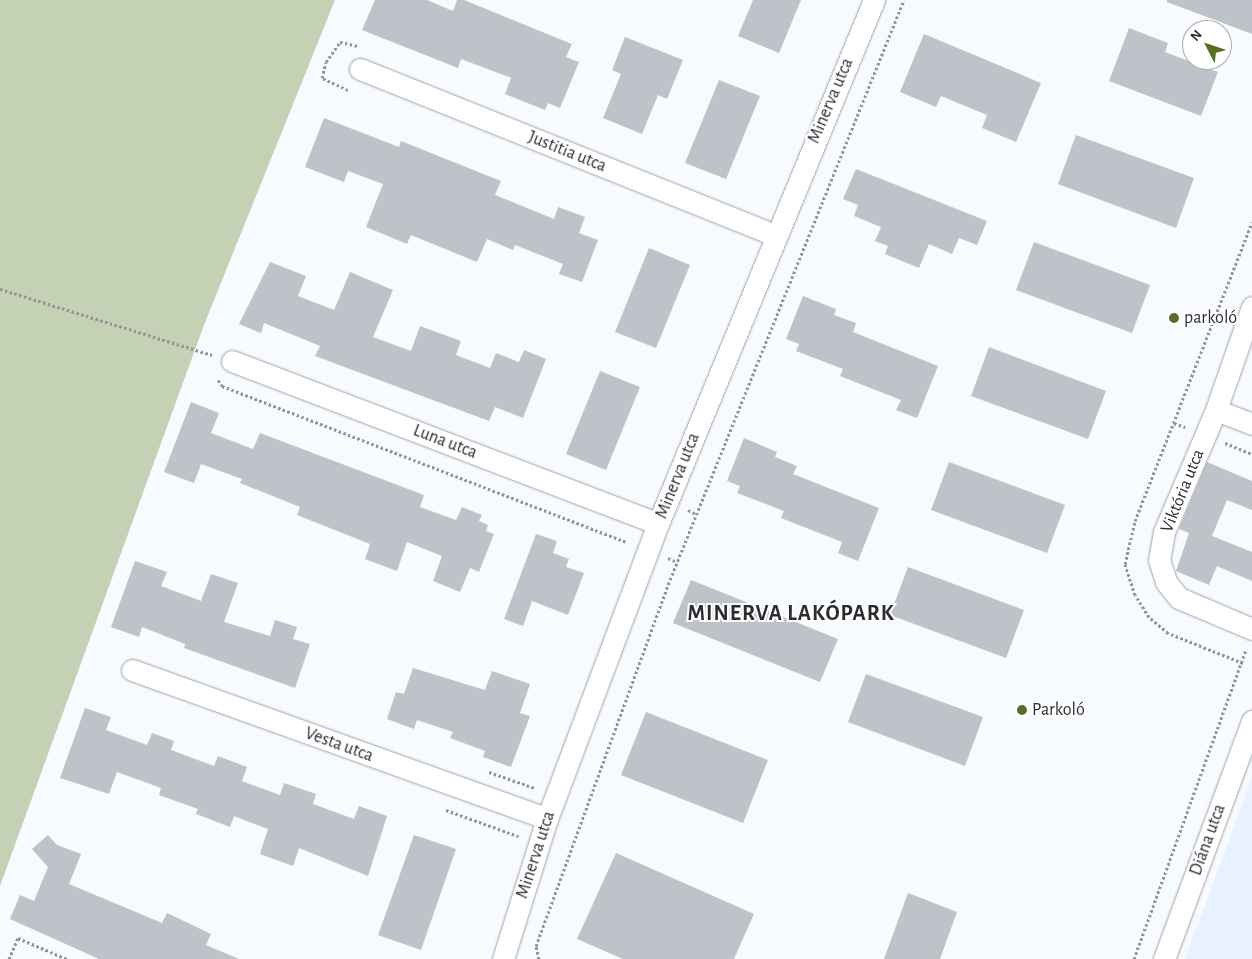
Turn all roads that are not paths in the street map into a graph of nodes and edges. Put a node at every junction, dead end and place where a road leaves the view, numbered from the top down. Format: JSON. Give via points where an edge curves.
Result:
{"nodes":[{"id":1,"x":874,"y":0,"type":"edge"},
{"id":2,"x":360,"y":69,"type":"dead end"},
{"id":3,"x":775,"y":235,"type":"junction"},
{"id":4,"x":1252,"y":307,"type":"edge"},
{"id":5,"x":232,"y":361,"type":"dead end"},
{"id":6,"x":1216,"y":410,"type":"junction"},
{"id":7,"x":1252,"y":424,"type":"edge"},
{"id":8,"x":658,"y":524,"type":"junction"},
{"id":9,"x":1250,"y":638,"type":"edge"},
{"id":10,"x":132,"y":670,"type":"dead end"},
{"id":11,"x":1252,"y":721,"type":"edge"},
{"id":12,"x":547,"y":819,"type":"junction"},
{"id":13,"x":503,"y":959,"type":"edge"},
{"id":14,"x":1164,"y":959,"type":"edge"}],
"edges":[{"from":1,"to":3,"type":"street","name":"Minerva utca"},
{"from":2,"to":3,"type":"street","name":"Justitia utca"},
{"from":3,"to":8,"type":"street","name":"Minerva utca"},
{"from":4,"to":6,"type":"street","name":"Viktória utca"},
{"from":5,"to":8,"type":"street","name":"Luna utca"},
{"from":6,"to":7,"type":"street"},
{"from":6,"to":9,"type":"street","name":"Viktória utca","via":[[1164,532],[1159,560],[1166,582],[1179,598]]},
{"from":8,"to":12,"type":"street","name":"Minerva utca"},
{"from":10,"to":12,"type":"street","name":"Vesta utca"},
{"from":11,"to":14,"type":"street","name":"Diána utca"},
{"from":12,"to":13,"type":"street","name":"Minerva utca"}]}
